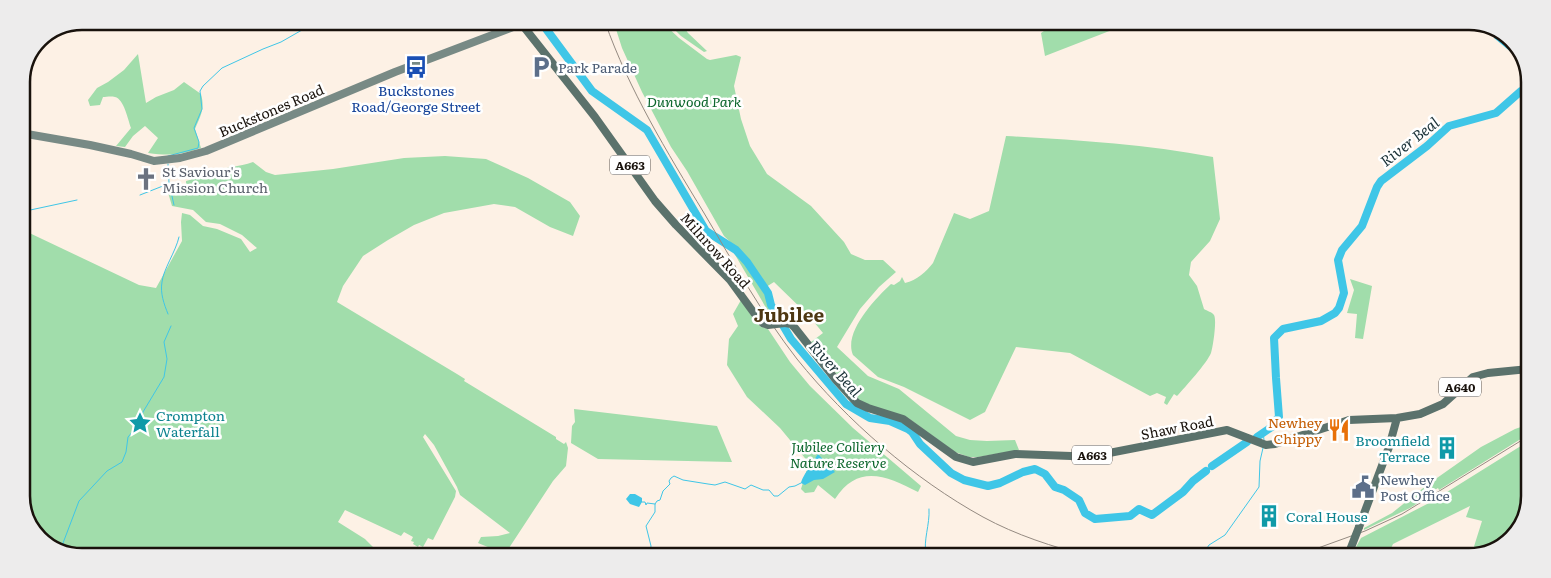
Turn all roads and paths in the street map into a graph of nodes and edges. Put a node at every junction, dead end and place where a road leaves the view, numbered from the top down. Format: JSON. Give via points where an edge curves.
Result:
{"nodes":[{"id":1,"x":503,"y":30,"type":"edge"},
{"id":2,"x":527,"y":30,"type":"edge"},
{"id":3,"x":30,"y":135,"type":"edge"},
{"id":4,"x":1521,"y":370,"type":"edge"},
{"id":5,"x":1397,"y":418,"type":"junction"},
{"id":6,"x":956,"y":457,"type":"joint"},
{"id":7,"x":1351,"y":548,"type":"edge"}],
"edges":[{"from":1,"to":3,"type":"main road","name":"Buckstones Road","via":[[206,151],[180,158],[154,161]]},
{"from":2,"to":6,"type":"main road","name":"Milnrow Road","number":"A663","bridge":true,"via":[[658,205],[730,280],[763,323],[791,324],[856,403],[903,419]]},
{"from":4,"to":5,"type":"main road","number":"A640","via":[[1473,377],[1443,404],[1420,414]]},
{"from":5,"to":6,"type":"main road","name":"Shaw Road","number":"A663","via":[[1349,420],[1266,445],[1227,430],[1104,454],[1014,454],[973,462]]},
{"from":5,"to":7,"type":"main road","bridge":true,"via":[[1392,440]]}]}
